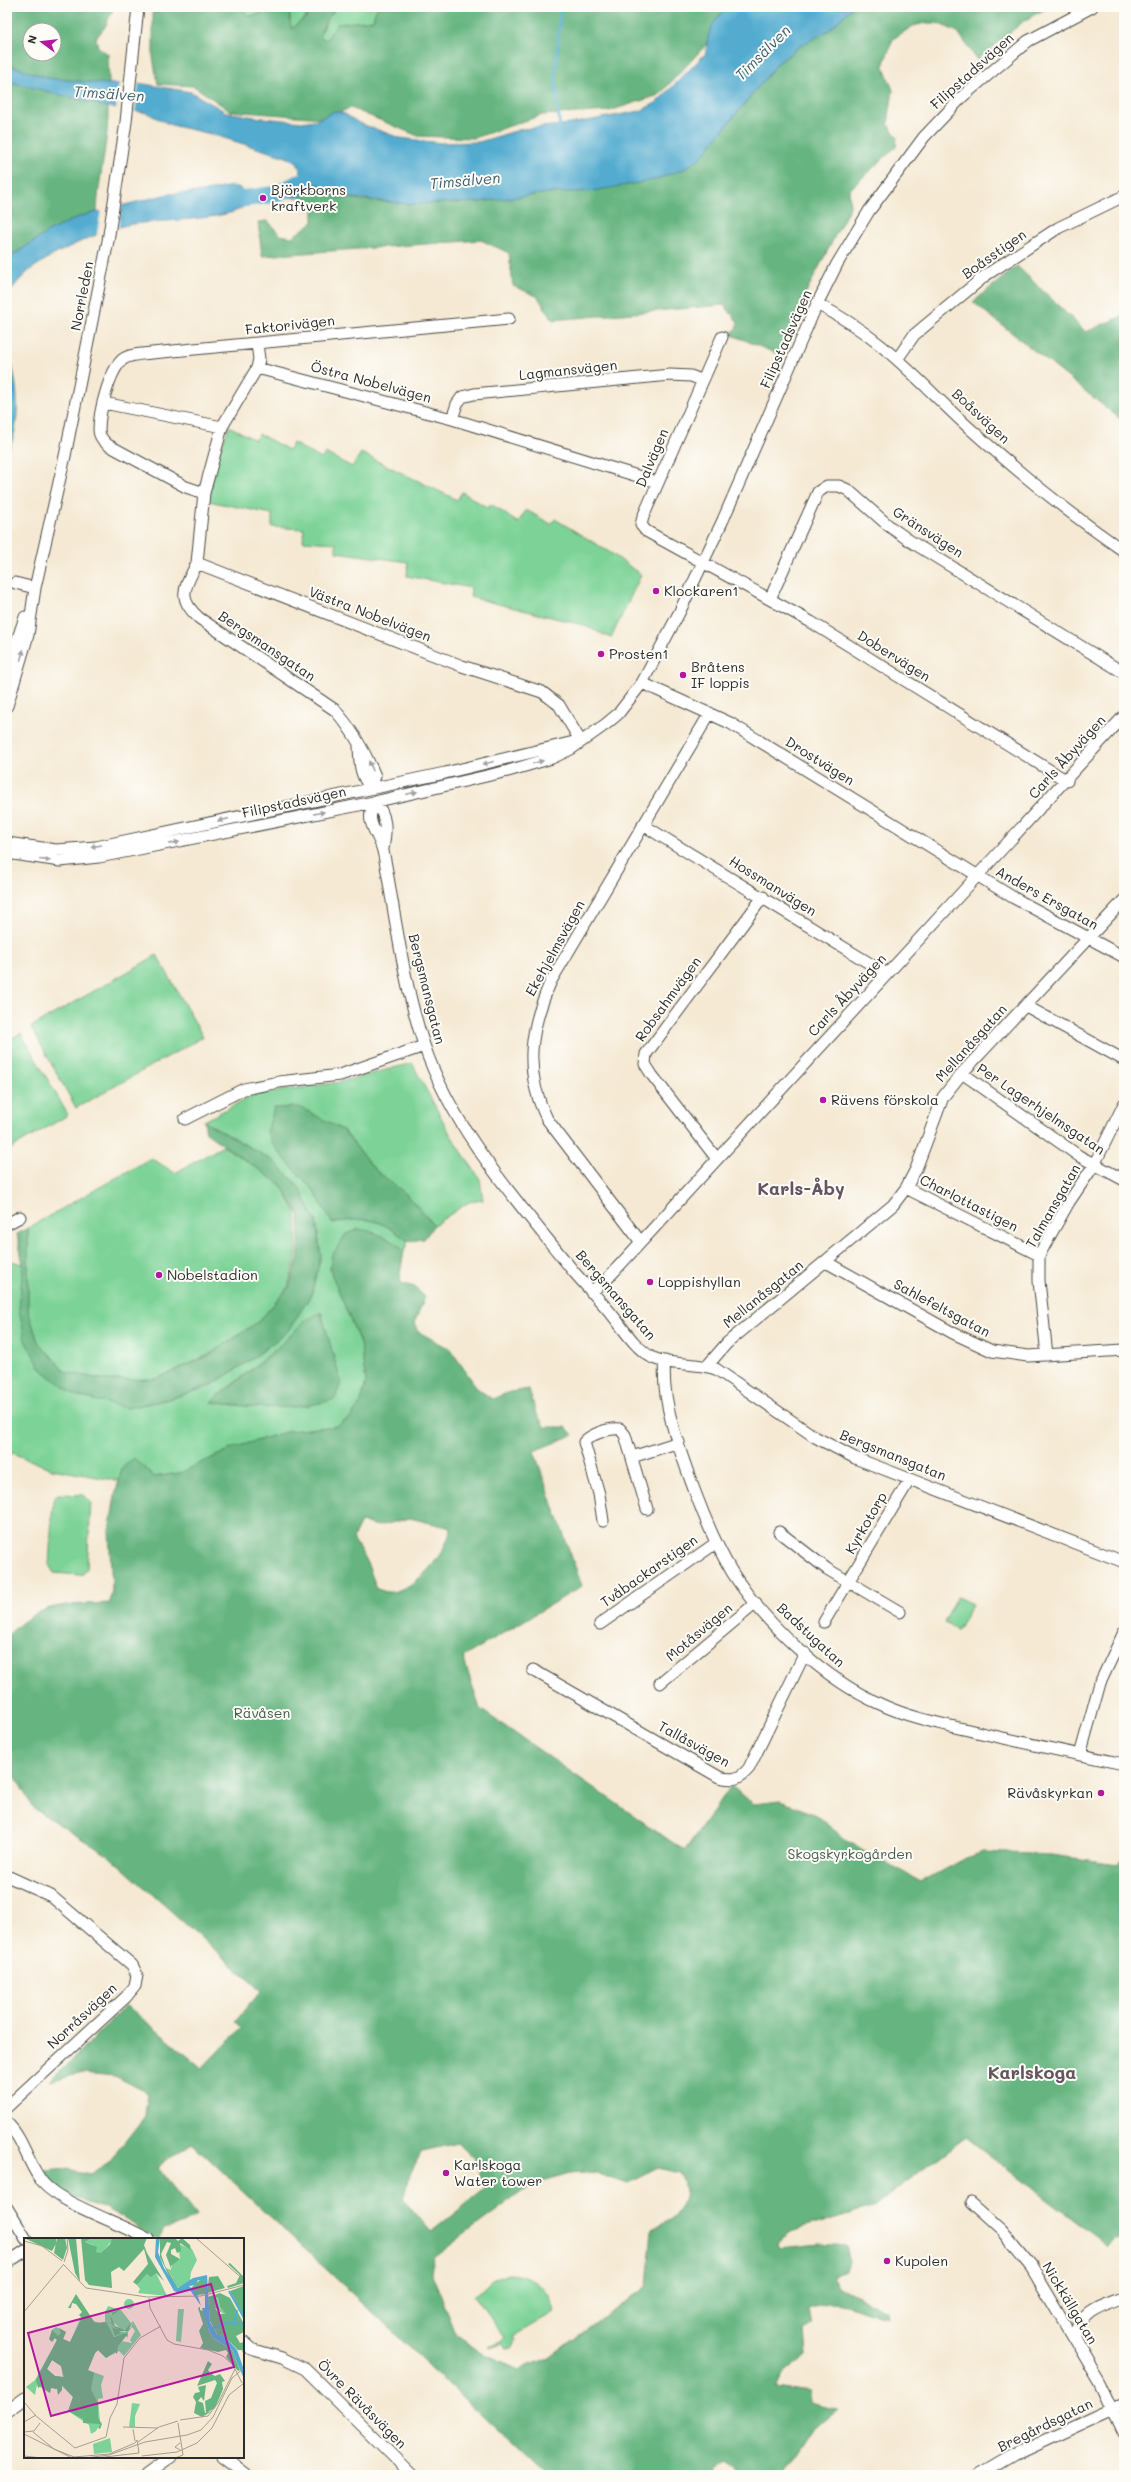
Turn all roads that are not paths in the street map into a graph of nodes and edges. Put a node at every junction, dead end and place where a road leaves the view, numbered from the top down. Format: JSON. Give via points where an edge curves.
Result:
{"nodes":[{"id":1,"x":138,"y":7,"type":"edge"},
{"id":2,"x":1092,"y":7,"type":"edge"},
{"id":3,"x":1124,"y":196,"type":"edge"},
{"id":4,"x":817,"y":304,"type":"junction"},
{"id":5,"x":509,"y":319,"type":"dead end"},
{"id":6,"x":722,"y":337,"type":"dead end"},
{"id":7,"x":256,"y":344,"type":"junction"},
{"id":8,"x":898,"y":358,"type":"junction"},
{"id":9,"x":257,"y":368,"type":"junction"},
{"id":10,"x":701,"y":380,"type":"junction"},
{"id":11,"x":104,"y":403,"type":"junction"},
{"id":12,"x":452,"y":419,"type":"junction"},
{"id":13,"x":222,"y":427,"type":"junction"},
{"id":14,"x":657,"y":482,"type":"junction"},
{"id":15,"x":204,"y":493,"type":"junction"},
{"id":16,"x":1124,"y":551,"type":"edge"},
{"id":17,"x":703,"y":562,"type":"junction"},
{"id":18,"x":197,"y":563,"type":"junction"},
{"id":19,"x":15,"y":583,"type":"dead end"},
{"id":20,"x":35,"y":588,"type":"junction"},
{"id":21,"x":770,"y":599,"type":"junction"},
{"id":22,"x":7,"y":671,"type":"edge"},
{"id":23,"x":1124,"y":673,"type":"edge"},
{"id":24,"x":642,"y":683,"type":"junction"},
{"id":25,"x":7,"y":706,"type":"edge"},
{"id":26,"x":710,"y":712,"type":"junction"},
{"id":27,"x":1124,"y":716,"type":"edge"},
{"id":28,"x":580,"y":740,"type":"junction"},
{"id":29,"x":1067,"y":780,"type":"junction"},
{"id":30,"x":371,"y":788,"type":"junction"},
{"id":31,"x":374,"y":802,"type":"junction"},
{"id":32,"x":643,"y":825,"type":"junction"},
{"id":33,"x":7,"y":843,"type":"edge"},
{"id":34,"x":7,"y":853,"type":"edge"},
{"id":35,"x":976,"y":876,"type":"junction"},
{"id":36,"x":763,"y":897,"type":"junction"},
{"id":37,"x":1124,"y":900,"type":"edge"},
{"id":38,"x":1089,"y":938,"type":"junction"},
{"id":39,"x":1124,"y":957,"type":"edge"},
{"id":40,"x":887,"y":974,"type":"junction"},
{"id":41,"x":1026,"y":1006,"type":"junction"},
{"id":42,"x":424,"y":1046,"type":"junction"},
{"id":43,"x":1124,"y":1060,"type":"edge"},
{"id":44,"x":962,"y":1073,"type":"junction"},
{"id":45,"x":1124,"y":1104,"type":"edge"},
{"id":46,"x":185,"y":1119,"type":"dead end"},
{"id":47,"x":717,"y":1159,"type":"junction"},
{"id":48,"x":1094,"y":1165,"type":"junction"},
{"id":49,"x":1124,"y":1180,"type":"edge"},
{"id":50,"x":906,"y":1188,"type":"junction"},
{"id":51,"x":20,"y":1216,"type":"dead end"},
{"id":52,"x":7,"y":1224,"type":"edge"},
{"id":53,"x":640,"y":1241,"type":"junction"},
{"id":54,"x":1039,"y":1255,"type":"junction"},
{"id":55,"x":826,"y":1262,"type":"junction"},
{"id":56,"x":591,"y":1292,"type":"junction"},
{"id":57,"x":1124,"y":1350,"type":"edge"},
{"id":58,"x":1047,"y":1355,"type":"junction"},
{"id":59,"x":665,"y":1361,"type":"junction"},
{"id":60,"x":707,"y":1366,"type":"junction"},
{"id":61,"x":679,"y":1442,"type":"junction"},
{"id":62,"x":632,"y":1457,"type":"junction"},
{"id":63,"x":910,"y":1480,"type":"junction"},
{"id":64,"x":647,"y":1509,"type":"dead end"},
{"id":65,"x":603,"y":1521,"type":"dead end"},
{"id":66,"x":779,"y":1532,"type":"dead end"},
{"id":67,"x":716,"y":1543,"type":"junction"},
{"id":68,"x":1124,"y":1562,"type":"edge"},
{"id":69,"x":850,"y":1582,"type":"junction"},
{"id":70,"x":756,"y":1603,"type":"junction"},
{"id":71,"x":900,"y":1612,"type":"dead end"},
{"id":72,"x":824,"y":1622,"type":"dead end"},
{"id":73,"x":600,"y":1624,"type":"dead end"},
{"id":74,"x":1124,"y":1632,"type":"edge"},
{"id":75,"x":805,"y":1653,"type":"junction"},
{"id":76,"x":533,"y":1670,"type":"dead end"},
{"id":77,"x":660,"y":1683,"type":"dead end"},
{"id":78,"x":1080,"y":1755,"type":"junction"},
{"id":79,"x":1124,"y":1764,"type":"edge"},
{"id":80,"x":7,"y":1876,"type":"edge"},
{"id":81,"x":7,"y":2107,"type":"edge"},
{"id":82,"x":7,"y":2123,"type":"edge"},
{"id":83,"x":970,"y":2203,"type":"dead end"},
{"id":84,"x":7,"y":2208,"type":"edge"},
{"id":85,"x":25,"y":2238,"type":"edge"},
{"id":86,"x":146,"y":2238,"type":"edge"},
{"id":87,"x":24,"y":2252,"type":"edge"},
{"id":88,"x":7,"y":2263,"type":"edge"},
{"id":89,"x":1124,"y":2298,"type":"edge"},
{"id":90,"x":1074,"y":2337,"type":"junction"},
{"id":91,"x":244,"y":2343,"type":"edge"},
{"id":92,"x":24,"y":2399,"type":"edge"},
{"id":93,"x":1119,"y":2407,"type":"edge"},
{"id":94,"x":7,"y":2411,"type":"edge"},
{"id":95,"x":1124,"y":2433,"type":"edge"},
{"id":96,"x":170,"y":2458,"type":"edge"},
{"id":97,"x":223,"y":2458,"type":"edge"},
{"id":98,"x":146,"y":2475,"type":"edge"},
{"id":99,"x":246,"y":2475,"type":"edge"},
{"id":100,"x":412,"y":2475,"type":"edge"},
{"id":101,"x":980,"y":2475,"type":"edge"}],
"edges":[{"from":1,"to":20,"type":"street","name":"Norrleden","via":[[126,122],[108,241],[65,456]]},
{"from":2,"to":4,"type":"street","name":"Filipstadsvägen","via":[[1028,41],[987,74],[943,116],[904,161],[868,211]]},
{"from":3,"to":8,"type":"street","name":"Boåsstigen","via":[[1058,228],[986,276],[914,335]]},
{"from":4,"to":8,"type":"street","name":"Boåsvägen","via":[[857,326]]},
{"from":4,"to":17,"type":"street","name":"Filipstadsvägen"},
{"from":5,"to":7,"type":"street","name":"Faktorivägen"},
{"from":6,"to":10,"type":"street","name":"Dalvägen"},
{"from":7,"to":9,"type":"street","via":[[259,359]]},
{"from":7,"to":11,"type":"street","name":"Faktorivägen","via":[[152,353],[124,358],[112,374]]},
{"from":8,"to":16,"type":"street","name":"Boåsvägen","via":[[1038,489],[1066,512]]},
{"from":9,"to":12,"type":"street","name":"Östra Nobelvägen"},
{"from":9,"to":13,"type":"street"},
{"from":10,"to":12,"type":"street","name":"Lagmansvägen","via":[[691,376],[670,375],[474,394],[462,397]]},
{"from":10,"to":14,"type":"street","name":"Dalvägen"},
{"from":11,"to":13,"type":"street"},
{"from":11,"to":15,"type":"street","via":[[99,430],[101,439],[186,487]]},
{"from":12,"to":14,"type":"street","name":"Östra Nobelvägen"},
{"from":13,"to":15,"type":"street"},
{"from":14,"to":17,"type":"street","name":"Dalvägen","via":[[641,525],[646,531]]},
{"from":15,"to":18,"type":"street"},
{"from":17,"to":21,"type":"street","name":"Dobervägen"},
{"from":17,"to":24,"type":"street","name":"Filipstadsvägen"},
{"from":18,"to":28,"type":"street","name":"Västra Nobelvägen","via":[[462,666],[542,692],[559,705]]},
{"from":18,"to":30,"type":"street","name":"Bergsmansgatan","via":[[185,587],[183,598],[187,608],[334,710],[345,721],[366,754],[375,776]]},
{"from":19,"to":20,"type":"street"},
{"from":20,"to":22,"type":"street","name":"Norrleden"},
{"from":25,"to":20,"type":"street","name":"Norrleden","one_way":true,"via":[[28,635]]},
{"from":21,"to":23,"type":"street","name":"Gränsvägen","via":[[818,492],[827,486],[839,486],[848,490],[910,541]]},
{"from":21,"to":29,"type":"street","name":"Dobervägen","via":[[848,644]]},
{"from":24,"to":26,"type":"street","name":"Drostvägen"},
{"from":24,"to":28,"type":"street","name":"Filipstadsvägen","via":[[618,714]]},
{"from":26,"to":32,"type":"street","name":"Ekehjelmsvägen"},
{"from":26,"to":35,"type":"street","name":"Drostvägen"},
{"from":27,"to":29,"type":"street","name":"Carls Åbyvägen"},
{"from":28,"to":30,"type":"street","name":"Filipstadsvägen","one_way":true,"via":[[445,774]]},
{"from":31,"to":28,"type":"street","name":"Filipstadsvägen","one_way":true,"via":[[508,771],[572,748]]},
{"from":29,"to":35,"type":"street","name":"Carls Åbyvägen"},
{"from":30,"to":31,"type":"street","name":"Bergsmansgatan"},
{"from":30,"to":33,"type":"street","name":"Filipstadsvägen","one_way":true,"via":[[96,847],[56,850]]},
{"from":34,"to":31,"type":"street","name":"Filipstadsvägen","one_way":true,"via":[[60,861],[92,858]]},
{"from":31,"to":42,"type":"street","name":"Bergsmansgatan","via":[[369,812],[370,820],[383,849],[400,950]]},
{"from":32,"to":36,"type":"street","name":"Hossmanvägen"},
{"from":32,"to":53,"type":"street","name":"Ekehjelmsvägen","via":[[551,981],[536,1020],[532,1043],[534,1084],[546,1119]]},
{"from":35,"to":38,"type":"street","name":"Anders Ersgatan"},
{"from":35,"to":40,"type":"street","name":"Carls Åbyvägen"},
{"from":36,"to":40,"type":"street","name":"Hossmanvägen"},
{"from":36,"to":47,"type":"street","name":"Robsahmvägen","via":[[650,1045],[646,1054],[645,1064],[652,1075]]},
{"from":37,"to":38,"type":"street","name":"Mellanåsgatan"},
{"from":38,"to":39,"type":"street","name":"Anders Ersgatan"},
{"from":38,"to":41,"type":"street","name":"Mellanåsgatan"},
{"from":40,"to":47,"type":"street","name":"Carls Åbyvägen"},
{"from":41,"to":43,"type":"street"},
{"from":41,"to":44,"type":"street","name":"Mellanåsgatan"},
{"from":42,"to":46,"type":"street","via":[[340,1075],[244,1089]]},
{"from":42,"to":56,"type":"street","name":"Bergsmansgatan","via":[[444,1090],[469,1135]]},
{"from":44,"to":48,"type":"street","name":"Per Lagerhjelmsgatan"},
{"from":44,"to":50,"type":"street","name":"Mellanåsgatan","via":[[943,1097]]},
{"from":45,"to":48,"type":"street","name":"Talmansgatan"},
{"from":47,"to":53,"type":"street","name":"Carls Åbyvägen"},
{"from":48,"to":49,"type":"street","name":"Per Lagerhjelmsgatan"},
{"from":48,"to":54,"type":"street","name":"Talmansgatan","via":[[1069,1202]]},
{"from":50,"to":54,"type":"street","name":"Charlottastigen"},
{"from":50,"to":55,"type":"street","name":"Mellanåsgatan","via":[[882,1216]]},
{"from":51,"to":52,"type":"street"},
{"from":53,"to":56,"type":"street","name":"Carls Åbyvägen","via":[[608,1278]]},
{"from":54,"to":58,"type":"street","name":"Talmansgatan","via":[[1039,1281]]},
{"from":55,"to":58,"type":"street","name":"Sahlefeltsgatan","via":[[976,1345],[1012,1354]]},
{"from":55,"to":60,"type":"street","name":"Mellanåsgatan","via":[[727,1343]]},
{"from":56,"to":59,"type":"street","name":"Bergsmansgatan","via":[[647,1354]]},
{"from":57,"to":58,"type":"street","name":"Sahlefeltsgatan"},
{"from":59,"to":60,"type":"street","name":"Bergsmansgatan"},
{"from":59,"to":61,"type":"street","name":"Badstugatan","via":[[664,1392]]},
{"from":60,"to":63,"type":"street","name":"Bergsmansgatan","via":[[723,1373],[833,1448]]},
{"from":61,"to":62,"type":"street"},
{"from":61,"to":67,"type":"street","name":"Badstugatan"},
{"from":62,"to":64,"type":"street"},
{"from":62,"to":65,"type":"street","via":[[625,1435],[620,1429],[614,1428],[588,1437],[584,1442],[599,1494]]},
{"from":63,"to":68,"type":"street","name":"Bergsmansgatan"},
{"from":63,"to":69,"type":"street","name":"Kyrkotorp"},
{"from":66,"to":69,"type":"street","via":[[808,1556]]},
{"from":67,"to":70,"type":"street","name":"Badstugatan","via":[[733,1573]]},
{"from":67,"to":73,"type":"street","name":"Tvåbackarstigen"},
{"from":69,"to":71,"type":"street"},
{"from":69,"to":72,"type":"street","name":"Kyrkotorp"},
{"from":70,"to":75,"type":"street","name":"Badstugatan"},
{"from":70,"to":77,"type":"street","name":"Motåsvägen"},
{"from":74,"to":78,"type":"street","via":[[1100,1683]]},
{"from":75,"to":76,"type":"street","name":"Tallåsvägen","via":[[749,1768],[742,1777],[730,1780],[719,1777]]},
{"from":75,"to":78,"type":"street","name":"Badstugatan","via":[[829,1675],[851,1689],[905,1714],[928,1722]]},
{"from":78,"to":79,"type":"street","name":"Badstugatan"},
{"from":80,"to":81,"type":"street","name":"Norråsvägen","via":[[51,1896],[132,1965],[137,1976],[135,1986],[126,1997]]},
{"from":82,"to":86,"type":"street","via":[[13,2129],[37,2175],[56,2194]]},
{"from":83,"to":90,"type":"street","name":"Nickkällgatan","via":[[1016,2246]]},
{"from":84,"to":85,"type":"street"},
{"from":87,"to":88,"type":"street"},
{"from":89,"to":90,"type":"street","via":[[1083,2316],[1076,2326]]},
{"from":90,"to":93,"type":"street","name":"Nickkällgatan"},
{"from":91,"to":100,"type":"street","name":"Övre Rävåsvägen","via":[[251,2349],[282,2358],[306,2370]]},
{"from":92,"to":94,"type":"street"},
{"from":93,"to":95,"type":"street","name":"Nickkällgatan"},
{"from":93,"to":101,"type":"street","name":"Bregårdsgatan","via":[[1016,2454]]},
{"from":96,"to":98,"type":"street"},
{"from":97,"to":99,"type":"street"}]}
